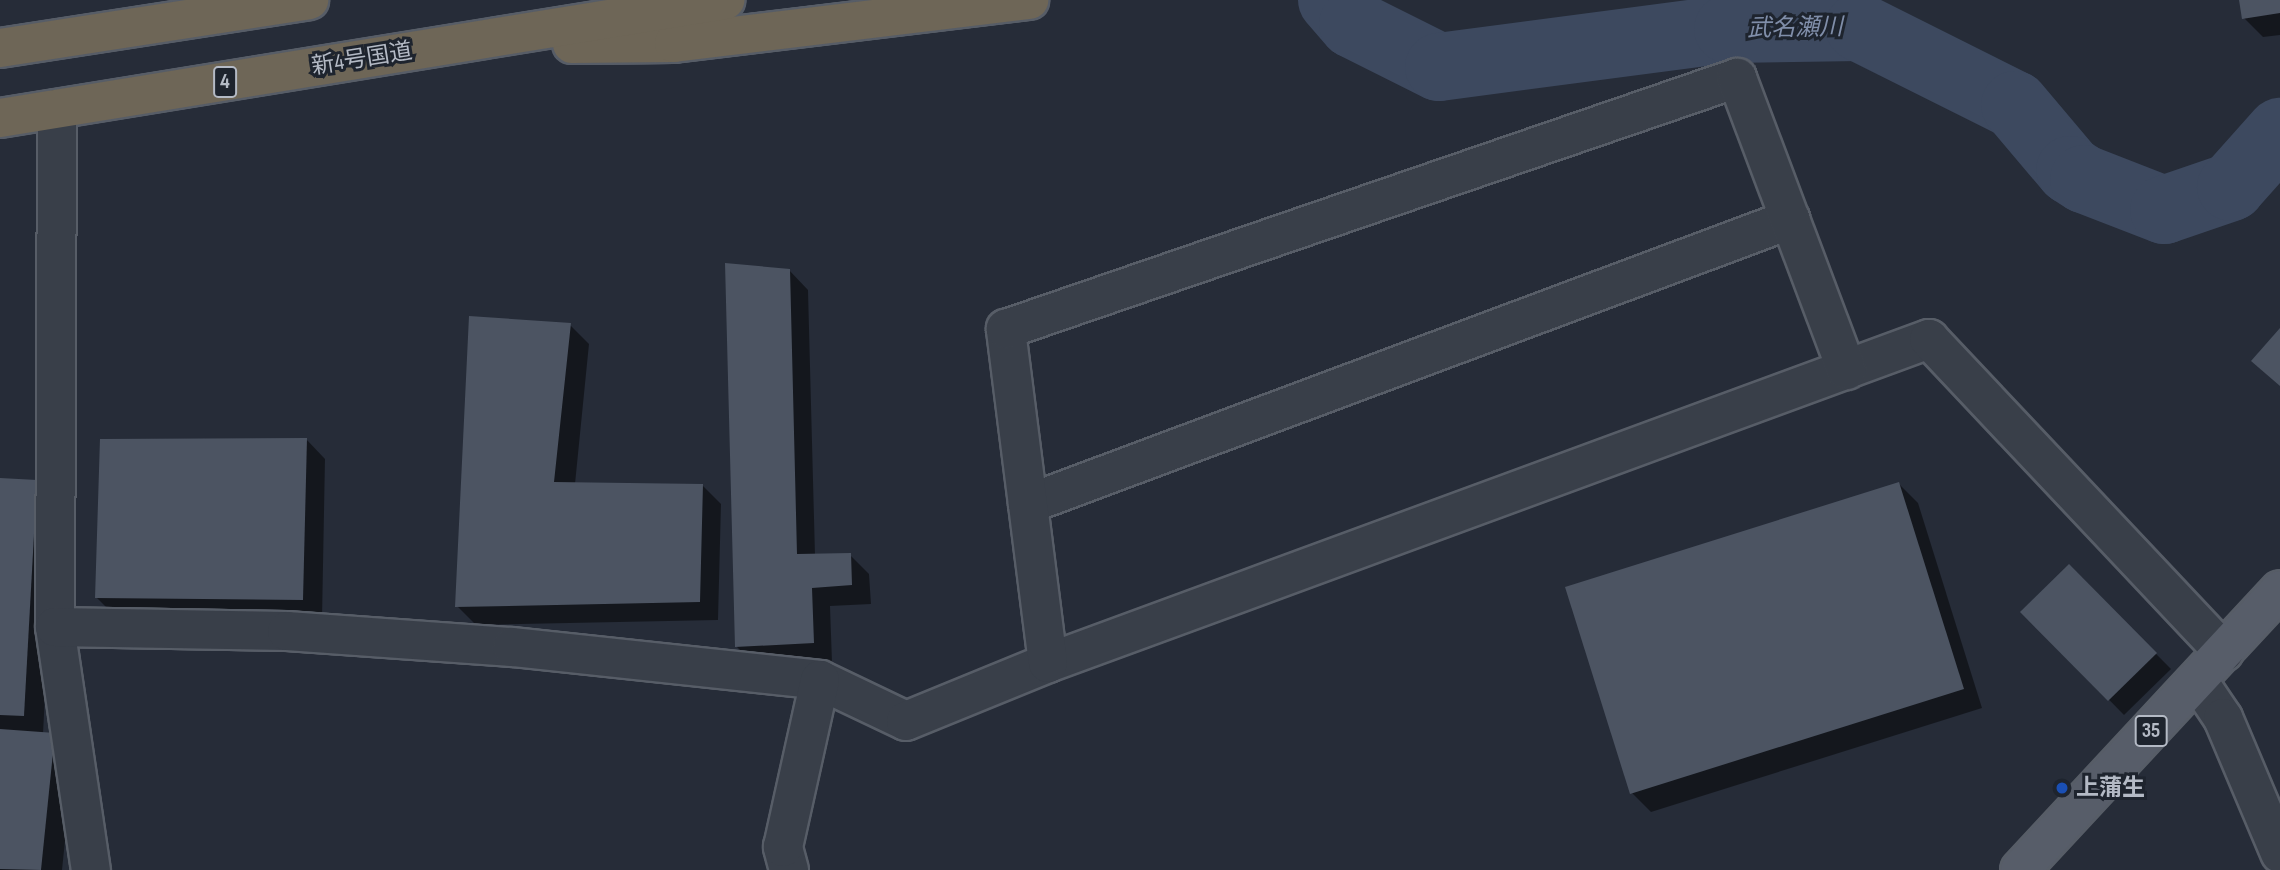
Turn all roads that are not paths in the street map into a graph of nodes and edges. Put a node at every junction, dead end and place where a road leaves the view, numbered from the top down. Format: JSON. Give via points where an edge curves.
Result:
{"nodes":[{"id":1,"x":309,"y":0,"type":"edge"},
{"id":2,"x":725,"y":0,"type":"edge"},
{"id":3,"x":1029,"y":0,"type":"edge"},
{"id":4,"x":450,"y":45,"type":"junction"},
{"id":5,"x":0,"y":48,"type":"edge"},
{"id":6,"x":57,"y":109,"type":"junction"},
{"id":7,"x":0,"y":118,"type":"edge"},
{"id":8,"x":1791,"y":219,"type":"junction"},
{"id":9,"x":1847,"y":370,"type":"junction"},
{"id":10,"x":1028,"y":504,"type":"junction"},
{"id":11,"x":2280,"y":590,"type":"edge"},
{"id":12,"x":55,"y":627,"type":"junction"},
{"id":13,"x":2224,"y":652,"type":"junction"},
{"id":14,"x":1048,"y":663,"type":"junction"},
{"id":15,"x":820,"y":681,"type":"junction"},
{"id":16,"x":2198,"y":681,"type":"junction"},
{"id":17,"x":2280,"y":853,"type":"edge"},
{"id":18,"x":91,"y":870,"type":"edge"},
{"id":19,"x":789,"y":870,"type":"edge"},
{"id":20,"x":2020,"y":870,"type":"edge"}],
"edges":[{"from":1,"to":5,"type":"highway"},
{"from":2,"to":4,"type":"highway","name":"新4号国道","number":"4"},
{"from":3,"to":4,"type":"highway","via":[[674,43]]},
{"from":4,"to":6,"type":"highway","name":"新4号国道","number":"4"},
{"from":6,"to":7,"type":"highway","name":"新4号国道","number":"4"},
{"from":6,"to":12,"type":"street"},
{"from":8,"to":9,"type":"street"},
{"from":8,"to":10,"type":"street"},
{"from":8,"to":10,"type":"street","via":[[1737,78],[1006,329]]},
{"from":9,"to":13,"type":"street","via":[[1929,339]]},
{"from":9,"to":14,"type":"street"},
{"from":10,"to":14,"type":"street"},
{"from":11,"to":13,"type":"main road","number":"35"},
{"from":12,"to":15,"type":"street","via":[[286,631],[406,639]]},
{"from":12,"to":18,"type":"street"},
{"from":13,"to":16,"type":"main road","number":"35"},
{"from":14,"to":15,"type":"street","via":[[906,720]]},
{"from":15,"to":19,"type":"street","via":[[783,847]]},
{"from":16,"to":17,"type":"street","via":[[2223,718]]},
{"from":16,"to":20,"type":"main road","number":"35"}]}
